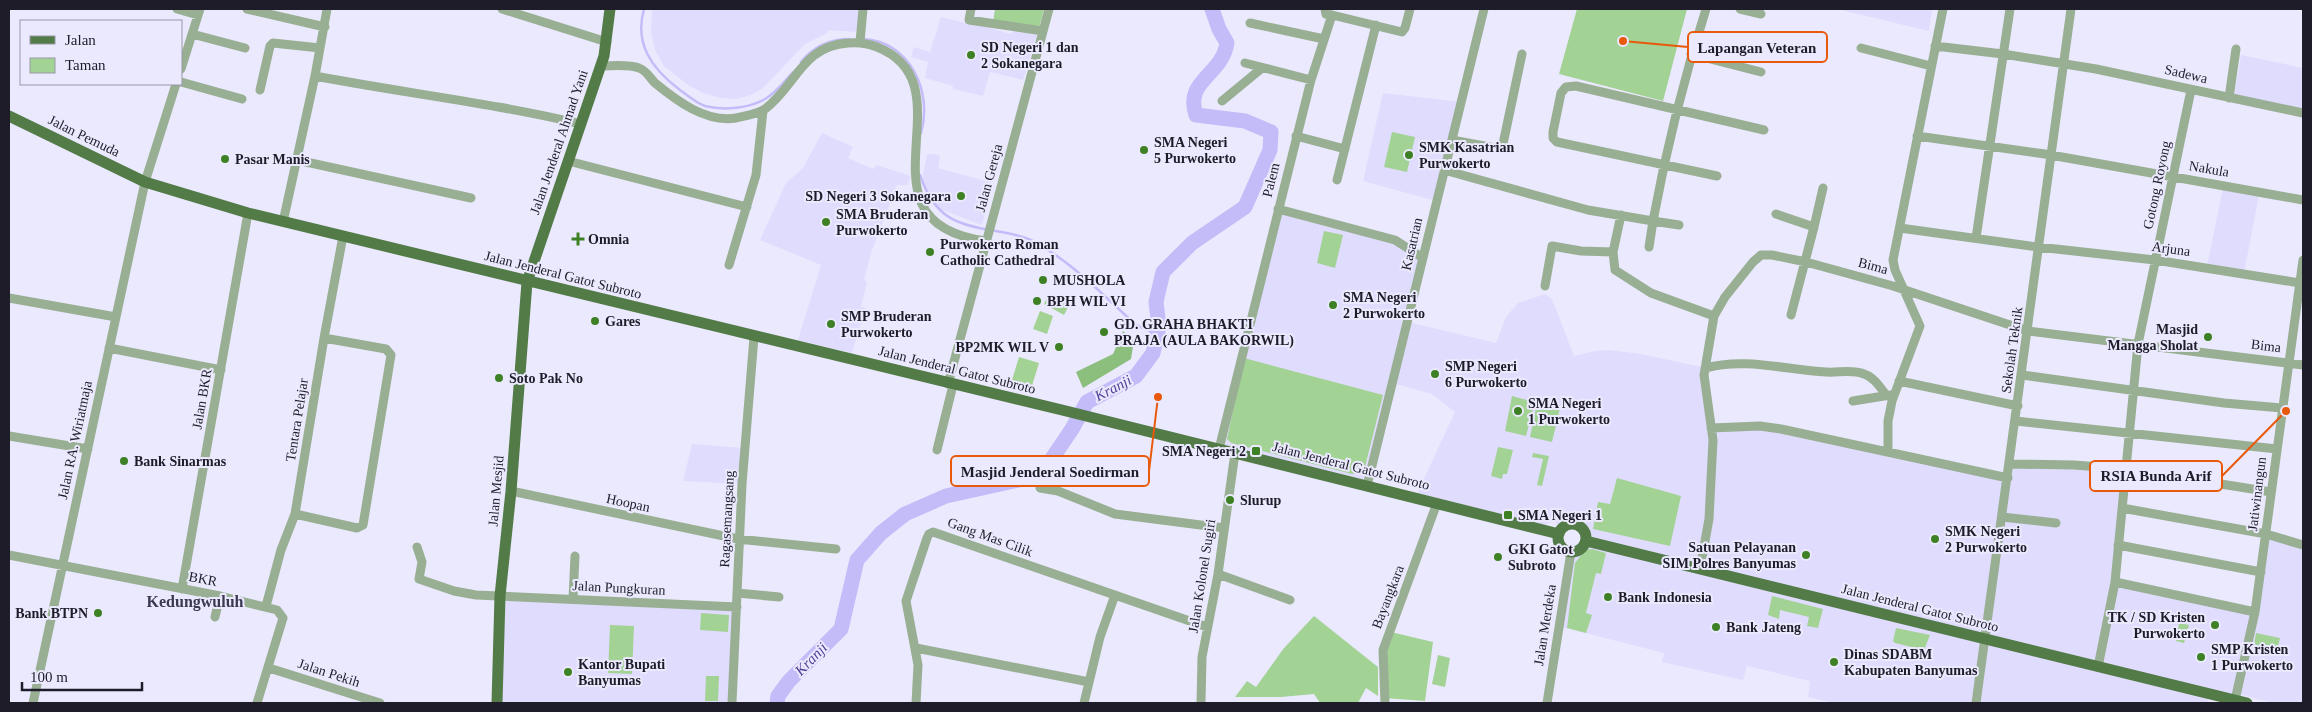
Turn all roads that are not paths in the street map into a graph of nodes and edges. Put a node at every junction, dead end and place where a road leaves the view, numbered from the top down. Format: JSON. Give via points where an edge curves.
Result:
{"nodes":[{"id":1,"x":177,"y":9,"type":"edge"},
{"id":2,"x":247,"y":9,"type":"edge"},
{"id":3,"x":327,"y":9,"type":"edge"},
{"id":4,"x":502,"y":9,"type":"edge"},
{"id":5,"x":610,"y":9,"type":"edge"},
{"id":6,"x":864,"y":9,"type":"edge"},
{"id":7,"x":971,"y":9,"type":"edge"},
{"id":8,"x":1049,"y":9,"type":"edge"},
{"id":9,"x":1410,"y":9,"type":"edge"},
{"id":10,"x":1484,"y":9,"type":"edge"},
{"id":11,"x":1706,"y":9,"type":"edge"},
{"id":12,"x":1740,"y":9,"type":"edge"},
{"id":13,"x":1943,"y":9,"type":"edge"},
{"id":14,"x":2010,"y":9,"type":"edge"},
{"id":15,"x":2071,"y":9,"type":"edge"},
{"id":16,"x":199,"y":12,"type":"edge"},
{"id":17,"x":1328,"y":12,"type":"edge"},
{"id":18,"x":1761,"y":14,"type":"dead end"},
{"id":19,"x":1250,"y":23,"type":"dead end"},
{"id":20,"x":1376,"y":25,"type":"junction"},
{"id":21,"x":325,"y":27,"type":"junction"},
{"id":22,"x":1043,"y":32,"type":"junction"},
{"id":23,"x":192,"y":34,"type":"junction"},
{"id":24,"x":860,"y":38,"type":"junction"},
{"id":25,"x":1324,"y":39,"type":"junction"},
{"id":26,"x":607,"y":42,"type":"junction"},
{"id":27,"x":1935,"y":46,"type":"junction"},
{"id":28,"x":245,"y":48,"type":"dead end"},
{"id":29,"x":320,"y":48,"type":"junction"},
{"id":30,"x":1862,"y":48,"type":"dead end"},
{"id":31,"x":2236,"y":49,"type":"dead end"},
{"id":32,"x":1522,"y":54,"type":"dead end"},
{"id":33,"x":1691,"y":54,"type":"junction"},
{"id":34,"x":2003,"y":54,"type":"junction"},
{"id":35,"x":1245,"y":63,"type":"dead end"},
{"id":36,"x":2063,"y":64,"type":"junction"},
{"id":37,"x":182,"y":66,"type":"edge"},
{"id":38,"x":601,"y":66,"type":"junction"},
{"id":39,"x":1931,"y":66,"type":"junction"},
{"id":40,"x":1262,"y":68,"type":"junction"},
{"id":41,"x":1761,"y":72,"type":"dead end"},
{"id":42,"x":315,"y":76,"type":"junction"},
{"id":43,"x":1311,"y":80,"type":"junction"},
{"id":44,"x":182,"y":82,"type":"edge"},
{"id":45,"x":176,"y":85,"type":"edge"},
{"id":46,"x":260,"y":90,"type":"dead end"},
{"id":47,"x":2191,"y":90,"type":"junction"},
{"id":48,"x":2229,"y":98,"type":"junction"},
{"id":49,"x":242,"y":99,"type":"dead end"},
{"id":50,"x":1222,"y":101,"type":"dead end"},
{"id":51,"x":763,"y":111,"type":"junction"},
{"id":52,"x":1678,"y":111,"type":"junction"},
{"id":53,"x":2303,"y":114,"type":"edge"},
{"id":54,"x":9,"y":116,"type":"edge"},
{"id":55,"x":581,"y":124,"type":"junction"},
{"id":56,"x":1764,"y":130,"type":"dead end"},
{"id":57,"x":1296,"y":136,"type":"junction"},
{"id":58,"x":1918,"y":136,"type":"junction"},
{"id":59,"x":1452,"y":140,"type":"junction"},
{"id":60,"x":1990,"y":146,"type":"junction"},
{"id":61,"x":1345,"y":149,"type":"junction"},
{"id":62,"x":2050,"y":155,"type":"junction"},
{"id":63,"x":298,"y":160,"type":"junction"},
{"id":64,"x":568,"y":161,"type":"junction"},
{"id":65,"x":1664,"y":165,"type":"junction"},
{"id":66,"x":1444,"y":170,"type":"junction"},
{"id":67,"x":1717,"y":176,"type":"dead end"},
{"id":68,"x":2173,"y":176,"type":"junction"},
{"id":69,"x":1338,"y":180,"type":"dead end"},
{"id":70,"x":145,"y":182,"type":"junction"},
{"id":71,"x":1824,"y":188,"type":"dead end"},
{"id":72,"x":471,"y":198,"type":"dead end"},
{"id":73,"x":2303,"y":200,"type":"edge"},
{"id":74,"x":747,"y":207,"type":"junction"},
{"id":75,"x":1278,"y":209,"type":"junction"},
{"id":76,"x":248,"y":213,"type":"junction"},
{"id":77,"x":1776,"y":214,"type":"dead end"},
{"id":78,"x":1622,"y":215,"type":"junction"},
{"id":79,"x":1653,"y":221,"type":"junction"},
{"id":80,"x":283,"y":222,"type":"junction"},
{"id":81,"x":1679,"y":225,"type":"dead end"},
{"id":82,"x":1814,"y":227,"type":"junction"},
{"id":83,"x":1900,"y":228,"type":"junction"},
{"id":84,"x":343,"y":236,"type":"junction"},
{"id":85,"x":1976,"y":238,"type":"junction"},
{"id":86,"x":987,"y":239,"type":"junction"},
{"id":87,"x":2038,"y":247,"type":"junction"},
{"id":88,"x":1649,"y":248,"type":"dead end"},
{"id":89,"x":1613,"y":252,"type":"junction"},
{"id":90,"x":1423,"y":258,"type":"junction"},
{"id":91,"x":2155,"y":260,"type":"junction"},
{"id":92,"x":2303,"y":260,"type":"edge"},
{"id":93,"x":1806,"y":262,"type":"junction"},
{"id":94,"x":729,"y":265,"type":"dead end"},
{"id":95,"x":527,"y":282,"type":"junction"},
{"id":96,"x":2300,"y":283,"type":"junction"},
{"id":97,"x":1546,"y":286,"type":"dead end"},
{"id":98,"x":1905,"y":290,"type":"junction"},
{"id":99,"x":9,"y":298,"type":"edge"},
{"id":100,"x":1792,"y":315,"type":"dead end"},
{"id":101,"x":1714,"y":316,"type":"junction"},
{"id":102,"x":116,"y":317,"type":"junction"},
{"id":103,"x":2028,"y":331,"type":"junction"},
{"id":104,"x":754,"y":337,"type":"junction"},
{"id":105,"x":324,"y":338,"type":"junction"},
{"id":106,"x":2138,"y":344,"type":"junction"},
{"id":107,"x":109,"y":348,"type":"junction"},
{"id":108,"x":2290,"y":363,"type":"junction"},
{"id":109,"x":2303,"y":365,"type":"edge"},
{"id":110,"x":1706,"y":368,"type":"junction"},
{"id":111,"x":221,"y":370,"type":"junction"},
{"id":112,"x":2022,"y":375,"type":"junction"},
{"id":113,"x":1899,"y":381,"type":"junction"},
{"id":114,"x":951,"y":384,"type":"junction"},
{"id":115,"x":2134,"y":390,"type":"junction"},
{"id":116,"x":1890,"y":395,"type":"junction"},
{"id":117,"x":1853,"y":401,"type":"dead end"},
{"id":118,"x":2018,"y":406,"type":"junction"},
{"id":119,"x":2282,"y":408,"type":"junction"},
{"id":120,"x":2016,"y":421,"type":"junction"},
{"id":121,"x":1711,"y":428,"type":"junction"},
{"id":122,"x":2130,"y":434,"type":"junction"},
{"id":123,"x":9,"y":436,"type":"edge"},
{"id":124,"x":88,"y":449,"type":"junction"},
{"id":125,"x":1219,"y":449,"type":"junction"},
{"id":126,"x":2277,"y":449,"type":"junction"},
{"id":127,"x":937,"y":450,"type":"dead end"},
{"id":128,"x":1888,"y":452,"type":"junction"},
{"id":129,"x":1235,"y":453,"type":"junction"},
{"id":130,"x":2010,"y":464,"type":"junction"},
{"id":131,"x":2126,"y":469,"type":"junction"},
{"id":132,"x":2008,"y":478,"type":"junction"},
{"id":133,"x":1367,"y":486,"type":"junction"},
{"id":134,"x":1040,"y":488,"type":"dead end"},
{"id":135,"x":512,"y":491,"type":"junction"},
{"id":136,"x":2270,"y":492,"type":"junction"},
{"id":137,"x":1437,"y":503,"type":"junction"},
{"id":138,"x":2122,"y":508,"type":"junction"},
{"id":139,"x":295,"y":514,"type":"junction"},
{"id":140,"x":2002,"y":517,"type":"junction"},
{"id":141,"x":2056,"y":523,"type":"dead end"},
{"id":142,"x":1224,"y":528,"type":"junction"},
{"id":143,"x":1559,"y":534,"type":"junction"},
{"id":144,"x":2266,"y":534,"type":"junction"},
{"id":145,"x":738,"y":539,"type":"junction"},
{"id":146,"x":1586,"y":541,"type":"junction"},
{"id":147,"x":2118,"y":545,"type":"junction"},
{"id":148,"x":2303,"y":545,"type":"edge"},
{"id":149,"x":417,"y":547,"type":"dead end"},
{"id":150,"x":836,"y":550,"type":"dead end"},
{"id":151,"x":1571,"y":552,"type":"junction"},
{"id":152,"x":9,"y":554,"type":"edge"},
{"id":153,"x":575,"y":556,"type":"dead end"},
{"id":154,"x":62,"y":565,"type":"junction"},
{"id":155,"x":1700,"y":569,"type":"junction"},
{"id":156,"x":2261,"y":572,"type":"junction"},
{"id":157,"x":1218,"y":574,"type":"junction"},
{"id":158,"x":2115,"y":582,"type":"junction"},
{"id":159,"x":182,"y":589,"type":"junction"},
{"id":160,"x":737,"y":593,"type":"junction"},
{"id":161,"x":1115,"y":595,"type":"junction"},
{"id":162,"x":220,"y":596,"type":"junction"},
{"id":163,"x":500,"y":596,"type":"junction"},
{"id":164,"x":780,"y":597,"type":"dead end"},
{"id":165,"x":574,"y":599,"type":"junction"},
{"id":166,"x":1290,"y":600,"type":"dead end"},
{"id":167,"x":266,"y":606,"type":"junction"},
{"id":168,"x":737,"y":607,"type":"junction"},
{"id":169,"x":2255,"y":612,"type":"junction"},
{"id":170,"x":215,"y":617,"type":"dead end"},
{"id":171,"x":1207,"y":627,"type":"junction"},
{"id":172,"x":1983,"y":639,"type":"junction"},
{"id":173,"x":916,"y":648,"type":"junction"},
{"id":174,"x":2098,"y":667,"type":"junction"},
{"id":175,"x":269,"y":668,"type":"junction"},
{"id":176,"x":1089,"y":682,"type":"junction"},
{"id":177,"x":2208,"y":699,"type":"edge"},
{"id":178,"x":2235,"y":700,"type":"junction"},
{"id":179,"x":33,"y":703,"type":"edge"},
{"id":180,"x":257,"y":703,"type":"edge"},
{"id":181,"x":380,"y":703,"type":"edge"},
{"id":182,"x":497,"y":703,"type":"edge"},
{"id":183,"x":732,"y":703,"type":"edge"},
{"id":184,"x":916,"y":703,"type":"edge"},
{"id":185,"x":1084,"y":703,"type":"edge"},
{"id":186,"x":1202,"y":703,"type":"edge"},
{"id":187,"x":1384,"y":703,"type":"edge"},
{"id":188,"x":1547,"y":703,"type":"edge"},
{"id":189,"x":1976,"y":703,"type":"edge"},
{"id":190,"x":2247,"y":703,"type":"edge"}],
"edges":[{"from":1,"to":16,"type":"street"},
{"from":2,"to":21,"type":"street"},
{"from":3,"to":21,"type":"street"},
{"from":4,"to":26,"type":"street"},
{"from":5,"to":26,"type":"main road","name":"Jalan Jenderal Ahmad Yani"},
{"from":6,"to":24,"type":"street"},
{"from":7,"to":22,"type":"street","via":[[969,20]]},
{"from":8,"to":22,"type":"street","name":"Jalan Gereja"},
{"from":9,"to":20,"type":"street","name":"Palem","via":[[1402,32]]},
{"from":10,"to":59,"type":"street","name":"Kasatrian"},
{"from":11,"to":33,"type":"street"},
{"from":12,"to":18,"type":"street"},
{"from":13,"to":27,"type":"street"},
{"from":14,"to":34,"type":"street"},
{"from":15,"to":36,"type":"street","name":"Sekolah Teknik"},
{"from":16,"to":23,"type":"street"},
{"from":17,"to":20,"type":"street","name":"Palem"},
{"from":17,"to":25,"type":"street","name":"Palem"},
{"from":19,"to":25,"type":"street"},
{"from":20,"to":61,"type":"street"},
{"from":21,"to":29,"type":"street"},
{"from":22,"to":86,"type":"street","name":"Jalan Gereja"},
{"from":23,"to":28,"type":"street"},
{"from":23,"to":37,"type":"street"},
{"from":24,"to":51,"type":"street","via":[[816,54]]},
{"from":24,"to":86,"type":"street","via":[[896,59],[911,76],[916,88],[919,114],[914,171],[920,200],[936,222],[947,230],[971,239]]},
{"from":25,"to":43,"type":"street","name":"Palem"},
{"from":26,"to":38,"type":"main road","name":"Jalan Jenderal Ahmad Yani"},
{"from":27,"to":34,"type":"street","name":"Sadewa"},
{"from":27,"to":39,"type":"street"},
{"from":29,"to":42,"type":"street"},
{"from":29,"to":46,"type":"street","via":[[273,42]]},
{"from":30,"to":39,"type":"street"},
{"from":31,"to":48,"type":"street"},
{"from":32,"to":59,"type":"street","via":[[1503,144],[1495,148]]},
{"from":33,"to":41,"type":"street"},
{"from":33,"to":52,"type":"street"},
{"from":34,"to":36,"type":"street","name":"Sadewa"},
{"from":34,"to":60,"type":"street"},
{"from":35,"to":40,"type":"street"},
{"from":36,"to":47,"type":"street","name":"Sadewa"},
{"from":36,"to":62,"type":"street","name":"Sekolah Teknik"},
{"from":38,"to":51,"type":"street","via":[[639,68],[670,95],[703,114],[735,118]]},
{"from":38,"to":55,"type":"main road","name":"Jalan Jenderal Ahmad Yani"},
{"from":39,"to":58,"type":"street"},
{"from":40,"to":43,"type":"street"},
{"from":40,"to":50,"type":"street"},
{"from":42,"to":55,"type":"street","via":[[536,113]]},
{"from":42,"to":63,"type":"street"},
{"from":43,"to":57,"type":"street","name":"Palem"},
{"from":44,"to":49,"type":"street"},
{"from":45,"to":70,"type":"street","name":"Jalan RA. Wiriatmaja"},
{"from":47,"to":48,"type":"street","name":"Sadewa"},
{"from":47,"to":68,"type":"street","name":"Gotong Royong"},
{"from":48,"to":53,"type":"street","name":"Sadewa"},
{"from":51,"to":74,"type":"street","via":[[756,175]]},
{"from":52,"to":56,"type":"street"},
{"from":52,"to":65,"type":"street"},
{"from":52,"to":65,"type":"street","via":[[1576,86],[1566,87],[1561,93],[1554,140]]},
{"from":54,"to":70,"type":"main road","name":"Jalan Pemuda"},
{"from":55,"to":64,"type":"main road","name":"Jalan Jenderal Ahmad Yani"},
{"from":57,"to":61,"type":"street"},
{"from":57,"to":75,"type":"street","name":"Palem"},
{"from":58,"to":60,"type":"street","name":"Nakula"},
{"from":58,"to":83,"type":"street"},
{"from":59,"to":66,"type":"street","name":"Kasatrian"},
{"from":60,"to":62,"type":"street","name":"Nakula"},
{"from":60,"to":85,"type":"street"},
{"from":61,"to":69,"type":"street"},
{"from":62,"to":68,"type":"street","name":"Nakula"},
{"from":62,"to":87,"type":"street","name":"Sekolah Teknik"},
{"from":63,"to":72,"type":"street"},
{"from":63,"to":80,"type":"street"},
{"from":64,"to":74,"type":"street"},
{"from":64,"to":95,"type":"main road","name":"Jalan Jenderal Ahmad Yani"},
{"from":65,"to":67,"type":"street"},
{"from":65,"to":79,"type":"street"},
{"from":66,"to":78,"type":"street","via":[[1588,210]]},
{"from":66,"to":90,"type":"street","name":"Kasatrian"},
{"from":68,"to":73,"type":"street","name":"Nakula"},
{"from":68,"to":91,"type":"street","name":"Gotong Royong"},
{"from":70,"to":76,"type":"main road","name":"Jalan Jenderal Gatot Subroto"},
{"from":70,"to":102,"type":"street","name":"Jalan RA. Wiriatmaja"},
{"from":71,"to":82,"type":"street"},
{"from":74,"to":94,"type":"street"},
{"from":75,"to":90,"type":"street","via":[[1395,240]]},
{"from":75,"to":125,"type":"street","name":"Palem"},
{"from":76,"to":80,"type":"main road","name":"Jalan Jenderal Gatot Subroto"},
{"from":76,"to":111,"type":"street","name":"Jalan BKR"},
{"from":77,"to":82,"type":"street"},
{"from":78,"to":79,"type":"street"},
{"from":78,"to":89,"type":"street"},
{"from":79,"to":81,"type":"street"},
{"from":79,"to":88,"type":"street"},
{"from":80,"to":84,"type":"main road","name":"Jalan Jenderal Gatot Subroto"},
{"from":82,"to":93,"type":"street"},
{"from":83,"to":85,"type":"street","name":"Arjuna"},
{"from":83,"to":98,"type":"street","via":[[1893,260]]},
{"from":84,"to":95,"type":"main road","name":"Jalan Jenderal Gatot Subroto"},
{"from":84,"to":105,"type":"street","name":"Tentara Pelajar"},
{"from":85,"to":87,"type":"street","name":"Arjuna"},
{"from":86,"to":114,"type":"street","name":"Jalan Gereja"},
{"from":87,"to":91,"type":"street","name":"Arjuna"},
{"from":87,"to":103,"type":"street","name":"Sekolah Teknik"},
{"from":89,"to":97,"type":"street","via":[[1552,246]]},
{"from":89,"to":101,"type":"street","via":[[1613,265],[1621,276],[1651,292]]},
{"from":90,"to":133,"type":"street","name":"Kasatrian"},
{"from":91,"to":96,"type":"street","name":"Arjuna"},
{"from":91,"to":106,"type":"street","name":"Gotong Royong"},
{"from":92,"to":96,"type":"street","name":"Jatiwinangun"},
{"from":93,"to":98,"type":"street","name":"Bima"},
{"from":93,"to":100,"type":"street"},
{"from":93,"to":101,"type":"street","name":"Bima","via":[[1761,255],[1724,297]]},
{"from":95,"to":104,"type":"main road","name":"Jalan Jenderal Gatot Subroto"},
{"from":95,"to":135,"type":"main road","name":"Jalan Mesjid"},
{"from":96,"to":108,"type":"street","name":"Jatiwinangun"},
{"from":98,"to":103,"type":"street","name":"Bima"},
{"from":98,"to":113,"type":"street","via":[[1920,326]]},
{"from":99,"to":102,"type":"street"},
{"from":101,"to":110,"type":"street","name":"Bima"},
{"from":102,"to":107,"type":"street","name":"Jalan RA. Wiriatmaja"},
{"from":103,"to":106,"type":"street","name":"Bima"},
{"from":103,"to":112,"type":"street","name":"Sekolah Teknik"},
{"from":104,"to":114,"type":"main road","name":"Jalan Jenderal Gatot Subroto"},
{"from":104,"to":145,"type":"street","name":"Ragasemangsang"},
{"from":105,"to":139,"type":"street","name":"Tentara Pelajar"},
{"from":105,"to":139,"type":"street","via":[[389,351],[363,525],[357,528]]},
{"from":106,"to":108,"type":"street","name":"Bima"},
{"from":106,"to":115,"type":"street","name":"Gotong Royong"},
{"from":107,"to":111,"type":"street"},
{"from":107,"to":124,"type":"street","name":"Jalan RA. Wiriatmaja"},
{"from":108,"to":109,"type":"street","name":"Bima"},
{"from":108,"to":119,"type":"street","name":"Jatiwinangun"},
{"from":110,"to":116,"type":"street","via":[[1741,364],[1860,372],[1872,378]]},
{"from":110,"to":121,"type":"street","name":"Bima","via":[[1704,376]]},
{"from":111,"to":159,"type":"street","name":"Jalan BKR"},
{"from":112,"to":115,"type":"street"},
{"from":112,"to":118,"type":"street","name":"Sekolah Teknik"},
{"from":113,"to":116,"type":"street"},
{"from":113,"to":118,"type":"street"},
{"from":114,"to":125,"type":"main road","name":"Jalan Jenderal Gatot Subroto"},
{"from":114,"to":127,"type":"street","name":"Jalan Gereja"},
{"from":115,"to":119,"type":"street"},
{"from":115,"to":122,"type":"street","name":"Gotong Royong"},
{"from":116,"to":117,"type":"street"},
{"from":116,"to":128,"type":"street"},
{"from":118,"to":120,"type":"street","name":"Sekolah Teknik"},
{"from":119,"to":126,"type":"street","name":"Jatiwinangun"},
{"from":120,"to":122,"type":"street"},
{"from":120,"to":130,"type":"street","name":"Sekolah Teknik"},
{"from":121,"to":128,"type":"street","via":[[1760,426]]},
{"from":121,"to":155,"type":"street","name":"Bima","via":[[1709,519]]},
{"from":122,"to":126,"type":"street"},
{"from":122,"to":131,"type":"street","name":"Gotong Royong"},
{"from":123,"to":124,"type":"street"},
{"from":124,"to":154,"type":"street","name":"Jalan RA. Wiriatmaja"},
{"from":125,"to":129,"type":"main road","name":"Jalan Jenderal Gatot Subroto"},
{"from":126,"to":136,"type":"street","name":"Jatiwinangun"},
{"from":128,"to":132,"type":"street"},
{"from":129,"to":133,"type":"main road","name":"Jalan Jenderal Gatot Subroto"},
{"from":129,"to":142,"type":"street","name":"Jalan Kolonel Sugiri"},
{"from":130,"to":131,"type":"street"},
{"from":130,"to":132,"type":"street","name":"Sekolah Teknik"},
{"from":131,"to":136,"type":"street"},
{"from":131,"to":138,"type":"street","name":"Gotong Royong"},
{"from":132,"to":140,"type":"street","name":"Sekolah Teknik"},
{"from":133,"to":137,"type":"main road","name":"Jalan Jenderal Gatot Subroto"},
{"from":134,"to":142,"type":"street","via":[[1058,491],[1115,514]]},
{"from":135,"to":145,"type":"street","name":"Hoopan"},
{"from":135,"to":163,"type":"main road","name":"Jalan Mesjid"},
{"from":136,"to":144,"type":"street","name":"Jatiwinangun"},
{"from":137,"to":143,"type":"main road","name":"Jalan Jenderal Gatot Subroto"},
{"from":137,"to":187,"type":"street","name":"Bayangkara","via":[[1383,650]]},
{"from":138,"to":144,"type":"street"},
{"from":138,"to":147,"type":"street","name":"Gotong Royong"},
{"from":139,"to":167,"type":"street","name":"Tentara Pelajar","via":[[281,550]]},
{"from":140,"to":141,"type":"street"},
{"from":140,"to":172,"type":"street","name":"Sekolah Teknik"},
{"from":142,"to":157,"type":"street","name":"Jalan Kolonel Sugiri"},
{"from":143,"to":146,"type":"main road","via":[[1566,526],[1576,525],[1583,530]]},
{"from":143,"to":151,"type":"main road","via":[[1559,544]]},
{"from":144,"to":148,"type":"street"},
{"from":144,"to":156,"type":"street","name":"Jatiwinangun"},
{"from":145,"to":150,"type":"street","name":"Hoopan"},
{"from":145,"to":160,"type":"street","name":"Ragasemangsang"},
{"from":146,"to":151,"type":"main road","via":[[1580,550]]},
{"from":146,"to":155,"type":"main road","name":"Jalan Jenderal Gatot Subroto"},
{"from":147,"to":156,"type":"street"},
{"from":147,"to":158,"type":"street","name":"Gotong Royong"},
{"from":149,"to":163,"type":"street","name":"Jalan Pungkuran","via":[[422,562],[420,580],[454,591]]},
{"from":151,"to":188,"type":"street","name":"Jalan Merdeka"},
{"from":152,"to":154,"type":"street","name":"BKR"},
{"from":153,"to":165,"type":"street"},
{"from":154,"to":159,"type":"street","name":"BKR"},
{"from":154,"to":179,"type":"street","name":"Jalan RA. Wiriatmaja"},
{"from":155,"to":172,"type":"main road","name":"Jalan Jenderal Gatot Subroto"},
{"from":156,"to":169,"type":"street","name":"Jatiwinangun"},
{"from":157,"to":166,"type":"street"},
{"from":157,"to":171,"type":"street","name":"Jalan Kolonel Sugiri"},
{"from":158,"to":169,"type":"street"},
{"from":158,"to":174,"type":"street","name":"Gotong Royong"},
{"from":159,"to":162,"type":"street","name":"BKR"},
{"from":160,"to":164,"type":"street"},
{"from":160,"to":168,"type":"street","name":"Ragasemangsang"},
{"from":161,"to":171,"type":"street","name":"Gang Mas Cilik"},
{"from":161,"to":173,"type":"street","name":"Gang Mas Cilik","via":[[933,532],[927,538],[906,601]]},
{"from":161,"to":176,"type":"street"},
{"from":162,"to":167,"type":"street","name":"BKR"},
{"from":162,"to":170,"type":"street"},
{"from":163,"to":165,"type":"street","name":"Jalan Pungkuran"},
{"from":163,"to":182,"type":"main road","name":"Jalan Mesjid"},
{"from":165,"to":168,"type":"street","name":"Jalan Pungkuran"},
{"from":167,"to":175,"type":"street","via":[[277,610],[283,618]]},
{"from":168,"to":183,"type":"street","name":"Ragasemangsang"},
{"from":169,"to":178,"type":"street","name":"Jatiwinangun"},
{"from":171,"to":186,"type":"street","name":"Jalan Kolonel Sugiri","via":[[1202,657]]},
{"from":172,"to":174,"type":"main road","name":"Jalan Jenderal Gatot Subroto"},
{"from":172,"to":189,"type":"street","name":"Sekolah Teknik"},
{"from":173,"to":176,"type":"street"},
{"from":173,"to":184,"type":"street","name":"Gang Mas Cilik"},
{"from":174,"to":177,"type":"main road","name":"Jalan Jenderal Gatot Subroto"},
{"from":175,"to":180,"type":"street"},
{"from":175,"to":181,"type":"street","name":"Jalan Pekih"},
{"from":176,"to":185,"type":"street"},
{"from":177,"to":178,"type":"main road","name":"Jalan Jenderal Gatot Subroto"},
{"from":178,"to":190,"type":"main road","name":"Jalan Jenderal Gatot Subroto"}]}
